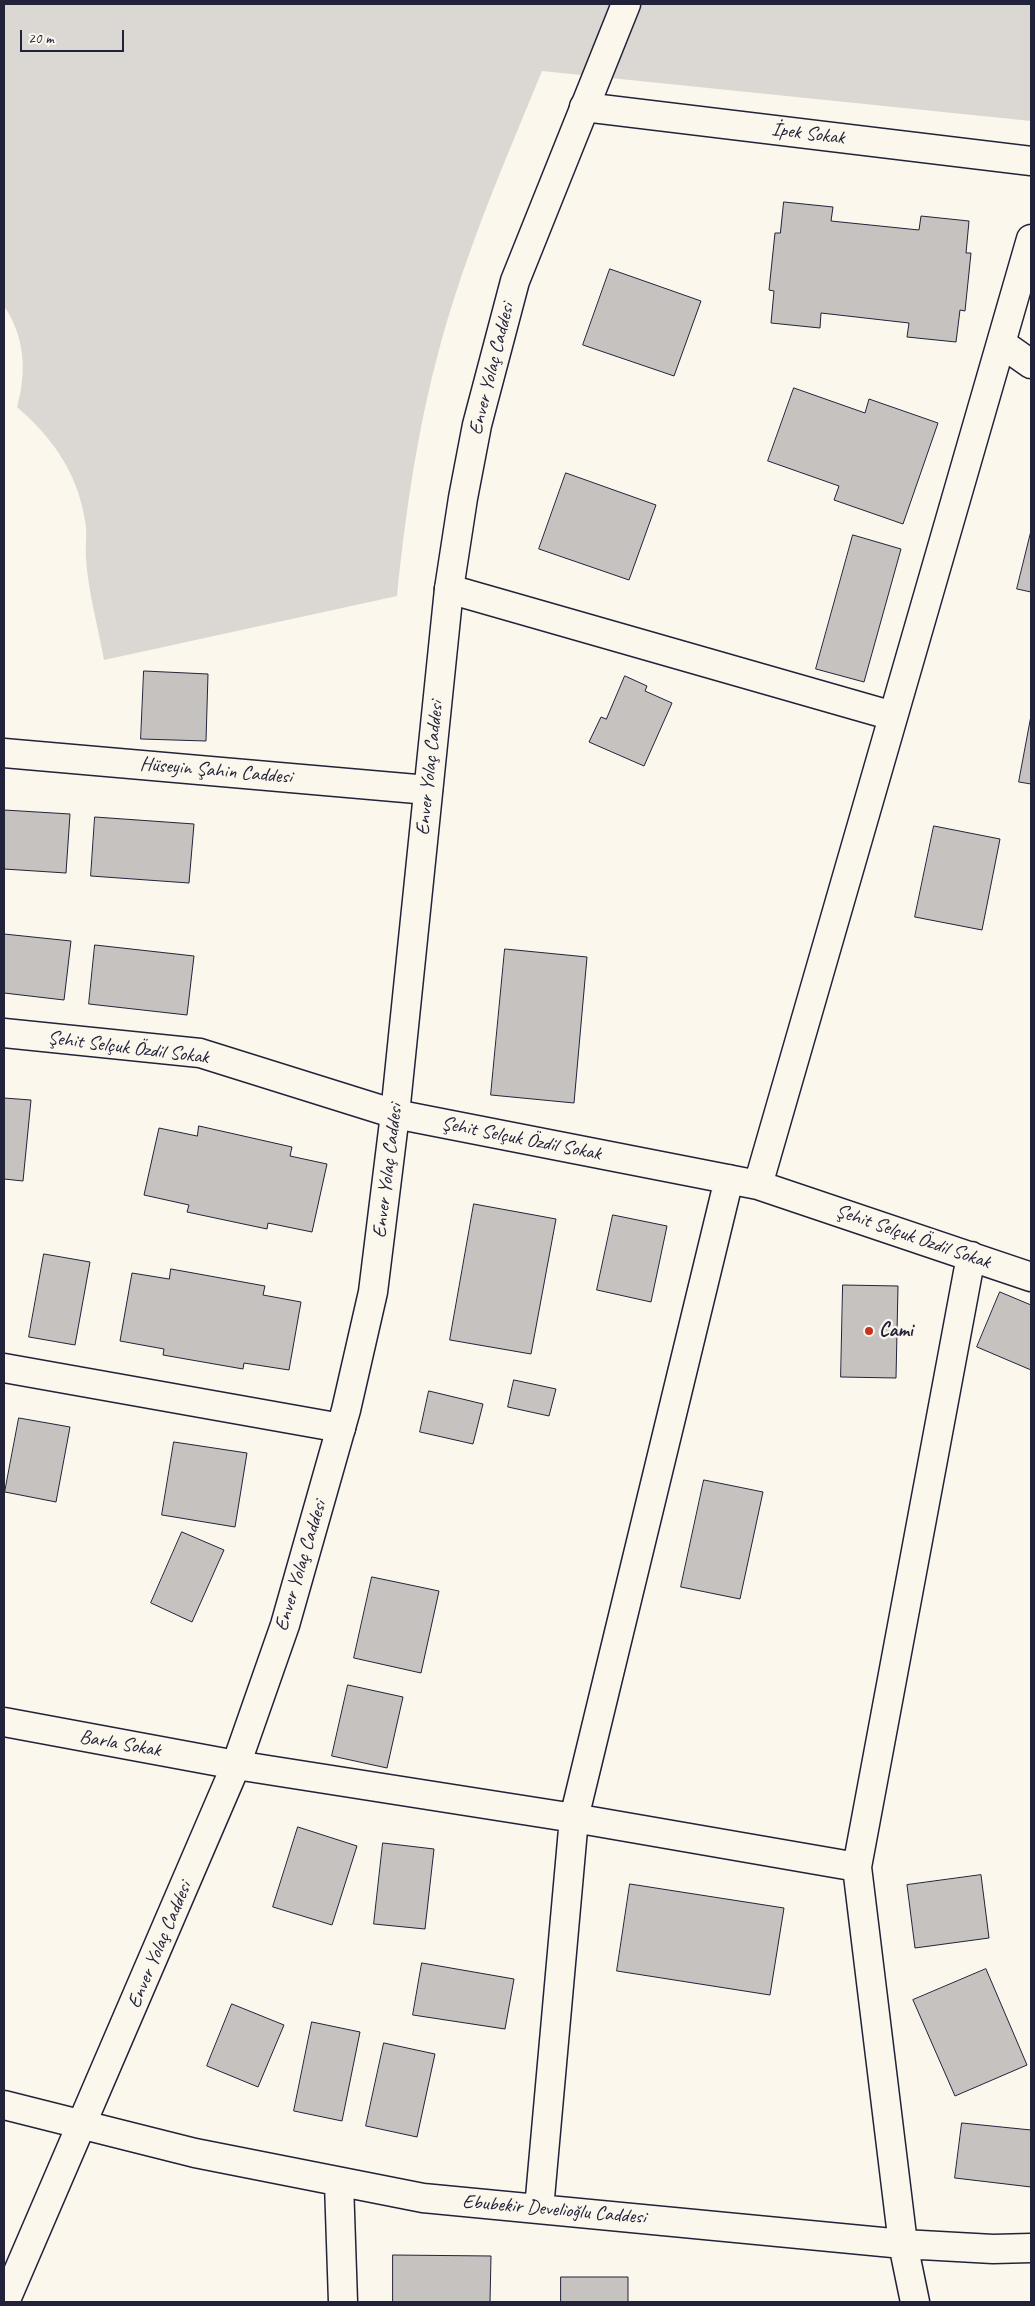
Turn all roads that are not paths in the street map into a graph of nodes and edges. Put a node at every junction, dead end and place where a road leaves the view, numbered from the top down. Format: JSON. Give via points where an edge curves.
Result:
{"nodes":[{"id":1,"x":626,"y":4,"type":"edge"},
{"id":2,"x":584,"y":107,"type":"junction"},
{"id":3,"x":1031,"y":161,"type":"edge"},
{"id":4,"x":1031,"y":239,"type":"edge"},
{"id":5,"x":1001,"y":343,"type":"junction"},
{"id":6,"x":1031,"y":364,"type":"edge"},
{"id":7,"x":449,"y":589,"type":"junction"},
{"id":8,"x":893,"y":716,"type":"junction"},
{"id":9,"x":4,"y":753,"type":"edge"},
{"id":10,"x":428,"y":790,"type":"junction"},
{"id":11,"x":4,"y":1033,"type":"edge"},
{"id":12,"x":394,"y":1114,"type":"junction"},
{"id":13,"x":729,"y":1179,"type":"junction"},
{"id":14,"x":758,"y":1185,"type":"junction"},
{"id":15,"x":971,"y":1256,"type":"junction"},
{"id":16,"x":1031,"y":1277,"type":"edge"},
{"id":17,"x":4,"y":1368,"type":"edge"},
{"id":18,"x":341,"y":1428,"type":"junction"},
{"id":19,"x":4,"y":1722,"type":"edge"},
{"id":20,"x":236,"y":1765,"type":"junction"},
{"id":21,"x":574,"y":1818,"type":"junction"},
{"id":22,"x":856,"y":1867,"type":"junction"},
{"id":23,"x":4,"y":2105,"type":"edge"},
{"id":24,"x":83,"y":2125,"type":"junction"},
{"id":25,"x":339,"y":2183,"type":"junction"},
{"id":26,"x":539,"y":2209,"type":"junction"},
{"id":27,"x":903,"y":2244,"type":"junction"},
{"id":28,"x":1031,"y":2248,"type":"edge"},
{"id":29,"x":5,"y":2302,"type":"edge"},
{"id":30,"x":343,"y":2302,"type":"edge"},
{"id":31,"x":915,"y":2302,"type":"edge"}],
"edges":[{"from":1,"to":2,"type":"street","name":"Enver Yolaç Caddesi"},
{"from":2,"to":3,"type":"street","name":"İpek Sokak"},
{"from":2,"to":7,"type":"street","name":"Enver Yolaç Caddesi","via":[[515,281],[477,425]]},
{"from":4,"to":5,"type":"street"},
{"from":5,"to":6,"type":"street"},
{"from":5,"to":8,"type":"street"},
{"from":7,"to":8,"type":"street"},
{"from":7,"to":10,"type":"street","name":"Enver Yolaç Caddesi"},
{"from":8,"to":14,"type":"street"},
{"from":9,"to":10,"type":"street","name":"Hüseyin Şahin Caddesi"},
{"from":10,"to":12,"type":"street","name":"Enver Yolaç Caddesi"},
{"from":11,"to":12,"type":"street","name":"Şehit Selçuk Özdil Sokak","via":[[200,1053]]},
{"from":12,"to":13,"type":"street","name":"Şehit Selçuk Özdil Sokak"},
{"from":12,"to":18,"type":"street","name":"Enver Yolaç Caddesi","via":[[373,1292]]},
{"from":13,"to":14,"type":"street","name":"Şehit Selçuk Özdil Sokak"},
{"from":13,"to":21,"type":"street"},
{"from":14,"to":15,"type":"street","name":"Şehit Selçuk Özdil Sokak"},
{"from":15,"to":16,"type":"street","name":"Şehit Selçuk Özdil Sokak"},
{"from":15,"to":22,"type":"street"},
{"from":17,"to":18,"type":"street"},
{"from":18,"to":20,"type":"street","name":"Enver Yolaç Caddesi","via":[[285,1625]]},
{"from":19,"to":20,"type":"street","name":"Barla Sokak"},
{"from":20,"to":21,"type":"street","name":"Barla Sokak"},
{"from":20,"to":24,"type":"street","name":"Enver Yolaç Caddesi"},
{"from":21,"to":22,"type":"street","name":"Barla Sokak"},
{"from":21,"to":26,"type":"street"},
{"from":22,"to":27,"type":"street"},
{"from":23,"to":24,"type":"street","name":"Ebubekir Develioğlu Caddesi"},
{"from":24,"to":25,"type":"street","name":"Ebubekir Develioğlu Caddesi","via":[[195,2153]]},
{"from":24,"to":29,"type":"street","name":"Enver Yolaç Caddesi"},
{"from":25,"to":26,"type":"street","name":"Ebubekir Develioğlu Caddesi","via":[[422,2198]]},
{"from":25,"to":30,"type":"street"},
{"from":26,"to":27,"type":"street","name":"Ebubekir Develioğlu Caddesi"},
{"from":27,"to":28,"type":"street","name":"Ebubekir Develioğlu Caddesi"},
{"from":27,"to":31,"type":"street"}]}
